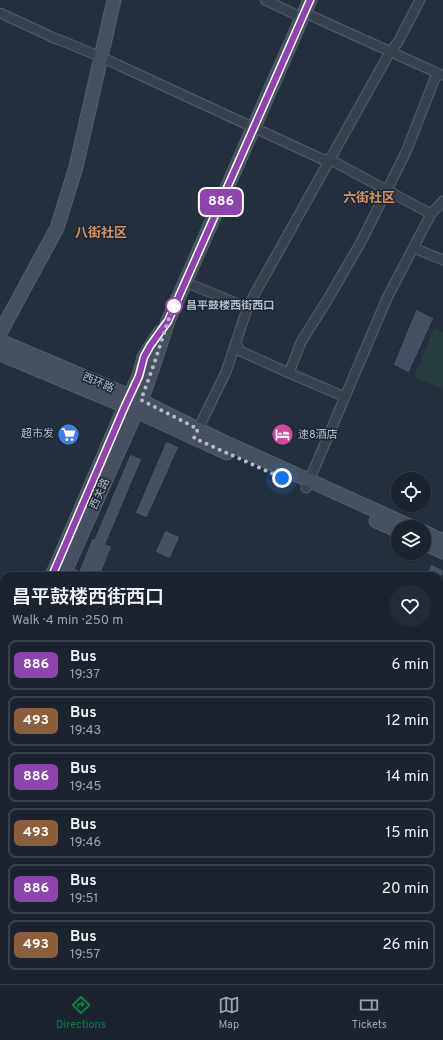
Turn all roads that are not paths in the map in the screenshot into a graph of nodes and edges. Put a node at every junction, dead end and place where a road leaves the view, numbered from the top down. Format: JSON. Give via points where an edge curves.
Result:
{"nodes":[{"id":1,"x":114,"y":0,"type":"edge"},
{"id":2,"x":265,"y":0,"type":"edge"},
{"id":3,"x":310,"y":0,"type":"edge"},
{"id":4,"x":420,"y":0,"type":"edge"},
{"id":5,"x":0,"y":13,"type":"edge"},
{"id":6,"x":304,"y":16,"type":"junction"},
{"id":7,"x":390,"y":52,"type":"junction"},
{"id":8,"x":100,"y":57,"type":"junction"},
{"id":9,"x":440,"y":74,"type":"edge"},
{"id":10,"x":254,"y":128,"type":"junction"},
{"id":11,"x":329,"y":159,"type":"junction"},
{"id":12,"x":387,"y":190,"type":"junction"},
{"id":13,"x":443,"y":201,"type":"edge"},
{"id":14,"x":431,"y":214,"type":"junction"},
{"id":15,"x":414,"y":248,"type":"junction"},
{"id":16,"x":443,"y":260,"type":"edge"},
{"id":17,"x":185,"y":282,"type":"junction"},
{"id":18,"x":248,"y":308,"type":"junction"},
{"id":19,"x":0,"y":333,"type":"edge"},
{"id":20,"x":0,"y":341,"type":"edge"},
{"id":21,"x":236,"y":343,"type":"junction"},
{"id":22,"x":0,"y":354,"type":"edge"},
{"id":23,"x":289,"y":373,"type":"junction"},
{"id":24,"x":346,"y":396,"type":"junction"},
{"id":25,"x":133,"y":404,"type":"junction"},
{"id":26,"x":196,"y":434,"type":"junction"},
{"id":27,"x":308,"y":484,"type":"junction"},
{"id":28,"x":395,"y":520,"type":"edge"},
{"id":29,"x":391,"y":527,"type":"edge"},
{"id":30,"x":431,"y":535,"type":"edge"},
{"id":31,"x":443,"y":541,"type":"edge"},
{"id":32,"x":431,"y":546,"type":"edge"},
{"id":33,"x":443,"y":552,"type":"edge"},
{"id":34,"x":54,"y":572,"type":"edge"},
{"id":35,"x":69,"y":572,"type":"edge"}],
"edges":[{"from":1,"to":8,"type":"street"},
{"from":2,"to":6,"type":"street"},
{"from":3,"to":6,"type":"street"},
{"from":4,"to":7,"type":"street"},
{"from":5,"to":8,"type":"street"},
{"from":6,"to":7,"type":"street"},
{"from":6,"to":10,"type":"street"},
{"from":7,"to":9,"type":"street"},
{"from":7,"to":11,"type":"street"},
{"from":8,"to":10,"type":"street"},
{"from":8,"to":19,"type":"street","via":[[76,167],[57,228]]},
{"from":9,"to":12,"type":"street"},
{"from":10,"to":11,"type":"street","via":[[324,160]]},
{"from":10,"to":17,"type":"street"},
{"from":11,"to":12,"type":"street"},
{"from":11,"to":18,"type":"street"},
{"from":12,"to":14,"type":"street"},
{"from":12,"to":23,"type":"street","via":[[361,242],[301,342]]},
{"from":13,"to":14,"type":"street"},
{"from":14,"to":15,"type":"street"},
{"from":15,"to":16,"type":"street"},
{"from":15,"to":24,"type":"street","via":[[388,296]]},
{"from":17,"to":18,"type":"street"},
{"from":17,"to":25,"type":"street","via":[[168,321],[144,357]]},
{"from":18,"to":21,"type":"street"},
{"from":20,"to":25,"type":"street","name":"西环路"},
{"from":21,"to":23,"type":"street","via":[[240,351]]},
{"from":21,"to":26,"type":"street","via":[[226,372]]},
{"from":22,"to":25,"type":"street","name":"西环路"},
{"from":23,"to":24,"type":"street"},
{"from":24,"to":27,"type":"street"},
{"from":25,"to":26,"type":"street","name":"西环路"},
{"from":25,"to":34,"type":"street","name":"西关路"},
{"from":25,"to":35,"type":"street","name":"西关路"},
{"from":26,"to":27,"type":"street","name":"西环路"},
{"from":27,"to":28,"type":"street","name":"西环路"},
{"from":27,"to":29,"type":"street","name":"西环路"},
{"from":30,"to":31,"type":"street"},
{"from":32,"to":33,"type":"street"}]}
